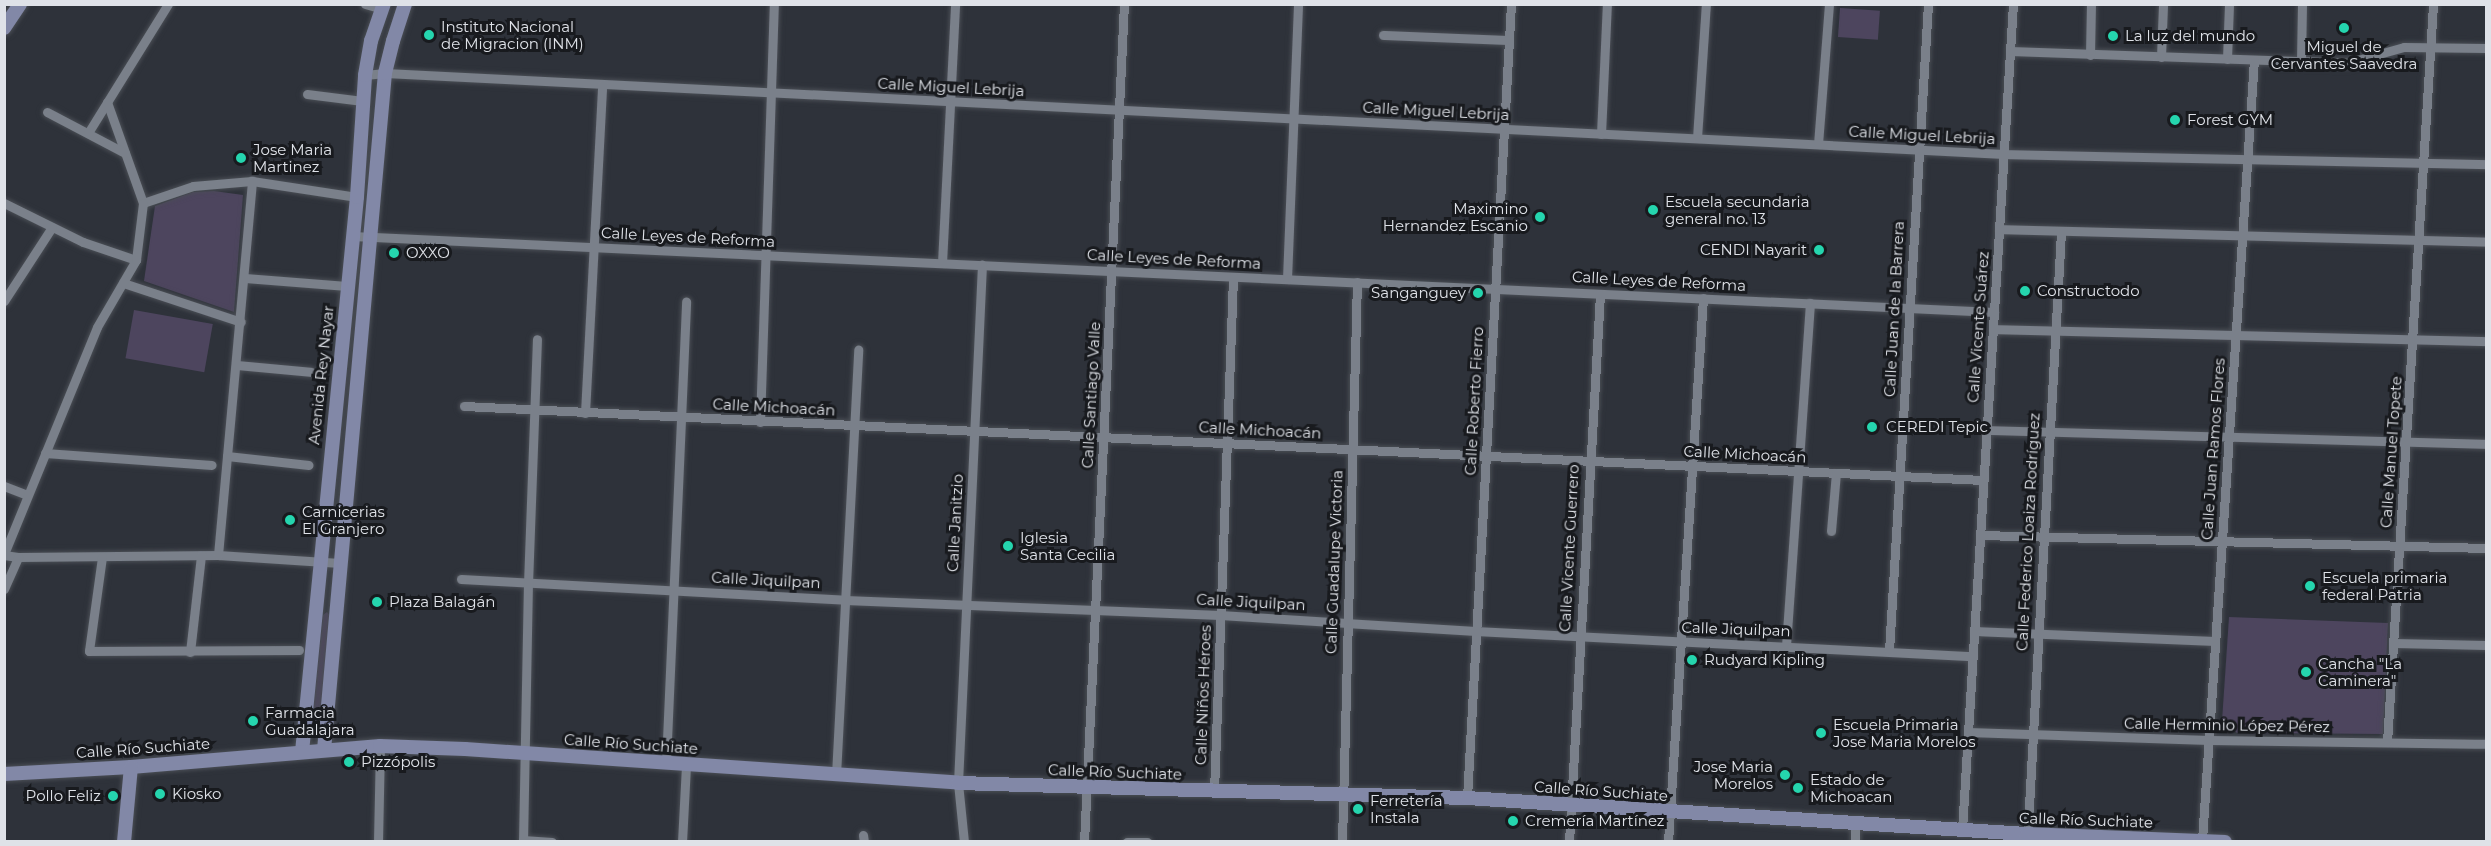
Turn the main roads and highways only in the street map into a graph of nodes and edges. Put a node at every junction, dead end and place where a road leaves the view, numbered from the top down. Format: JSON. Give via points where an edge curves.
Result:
{"nodes":[{"id":1,"x":20,"y":4,"type":"edge"},
{"id":2,"x":405,"y":4,"type":"edge"},
{"id":3,"x":383,"y":7,"type":"edge"},
{"id":4,"x":4,"y":27,"type":"edge"},
{"id":5,"x":315,"y":608,"type":"junction"},
{"id":6,"x":335,"y":609,"type":"junction"},
{"id":7,"x":324,"y":750,"type":"junction"},
{"id":8,"x":302,"y":752,"type":"junction"},
{"id":9,"x":131,"y":767,"type":"junction"},
{"id":10,"x":4,"y":774,"type":"edge"},
{"id":11,"x":2027,"y":838,"type":"edge"},
{"id":12,"x":2200,"y":841,"type":"edge"},
{"id":13,"x":124,"y":842,"type":"edge"},
{"id":14,"x":2225,"y":842,"type":"edge"}],
"edges":[{"from":1,"to":4,"type":"main road"},
{"from":2,"to":6,"type":"main road","via":[[386,74]]},
{"from":3,"to":5,"type":"main road","name":"Avenida Rey Nayar","via":[[365,75],[357,197]]},
{"from":5,"to":6,"type":"main road"},
{"from":5,"to":8,"type":"main road","name":"Avenida Rey Nayar"},
{"from":6,"to":7,"type":"main road"},
{"from":7,"to":8,"type":"main road","name":"Calle Río Suchiate"},
{"from":7,"to":11,"type":"main road","name":"Calle Río Suchiate","via":[[380,746],[526,753],[958,783],[1467,798],[1855,821]]},
{"from":8,"to":9,"type":"main road","name":"Calle Río Suchiate"},
{"from":9,"to":10,"type":"main road","name":"Calle Río Suchiate"},
{"from":9,"to":13,"type":"main road"},
{"from":11,"to":12,"type":"main road","name":"Calle Río Suchiate"},
{"from":12,"to":14,"type":"main road","name":"Calle Río Suchiate"}]}
